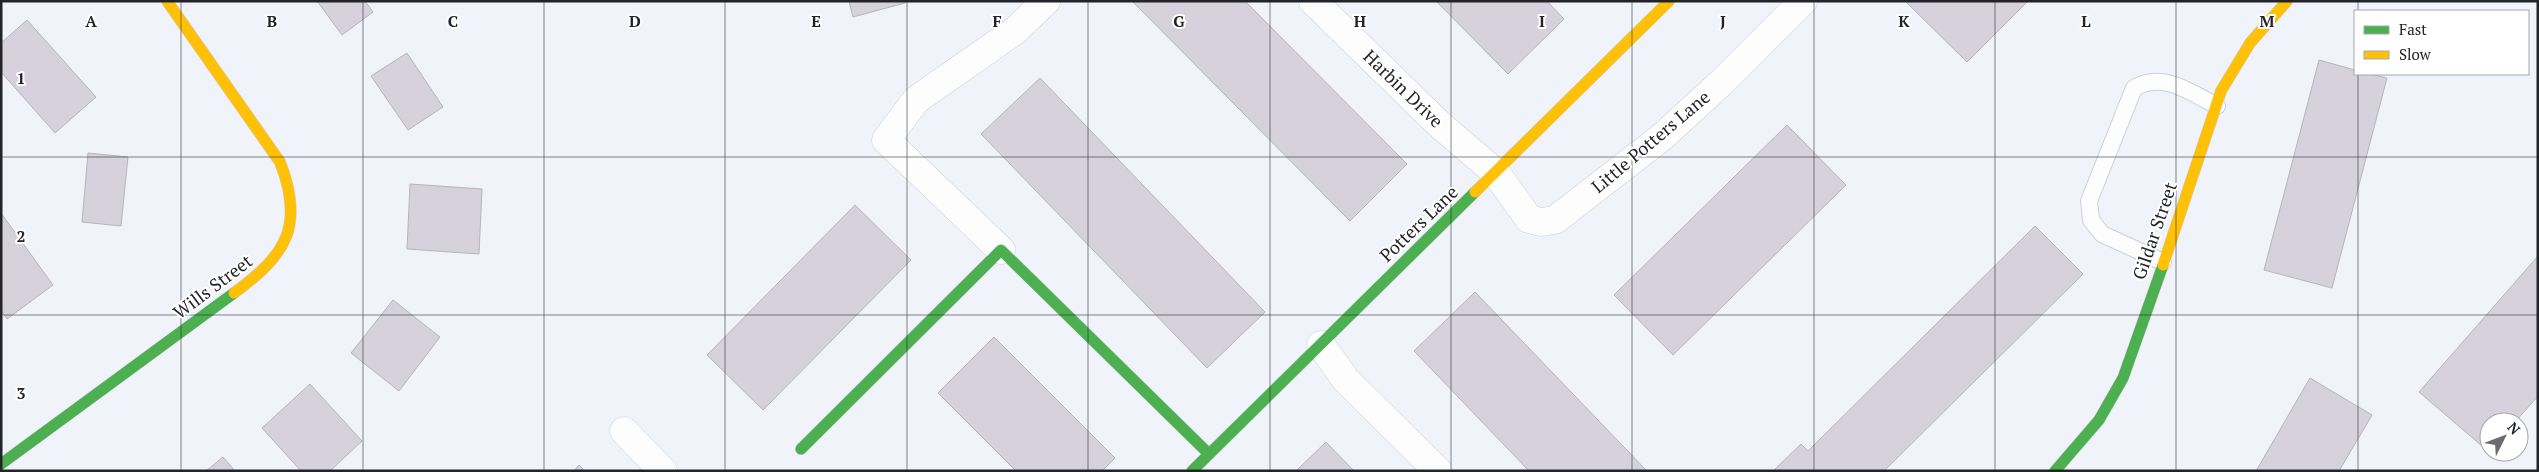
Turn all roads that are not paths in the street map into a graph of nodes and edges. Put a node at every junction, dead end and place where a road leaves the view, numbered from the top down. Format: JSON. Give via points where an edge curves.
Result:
{"nodes":[{"id":1,"x":167,"y":1,"type":"edge"},
{"id":2,"x":1046,"y":1,"type":"edge"},
{"id":3,"x":1313,"y":1,"type":"edge"},
{"id":4,"x":1669,"y":1,"type":"edge"},
{"id":5,"x":1803,"y":1,"type":"edge"},
{"id":6,"x":2287,"y":1,"type":"edge"},
{"id":7,"x":2217,"y":106,"type":"junction"},
{"id":8,"x":1496,"y":173,"type":"junction"},
{"id":9,"x":1001,"y":250,"type":"junction"},
{"id":10,"x":2163,"y":262,"type":"junction"},
{"id":11,"x":1321,"y":344,"type":"junction"},
{"id":12,"x":624,"y":431,"type":"dead end"},
{"id":13,"x":801,"y":449,"type":"dead end"},
{"id":14,"x":1209,"y":454,"type":"junction"},
{"id":15,"x":1,"y":464,"type":"edge"},
{"id":16,"x":663,"y":471,"type":"edge"},
{"id":17,"x":1192,"y":471,"type":"edge"},
{"id":18,"x":1438,"y":471,"type":"edge"},
{"id":19,"x":2055,"y":471,"type":"edge"}],
"edges":[{"from":1,"to":15,"type":"street","name":"Wills Street","via":[[280,162],[290,187],[291,221],[283,245],[262,273]]},
{"from":2,"to":9,"type":"street","via":[[1016,30],[916,100],[886,140]]},
{"from":3,"to":8,"type":"street","name":"Harbin Drive","via":[[1439,124]]},
{"from":4,"to":8,"type":"street","name":"Potters Lane"},
{"from":5,"to":8,"type":"street","name":"Little Potters Lane","via":[[1662,137],[1556,220],[1541,222],[1529,219]]},
{"from":6,"to":7,"type":"street","name":"Gildar Street","via":[[2251,39],[2233,67]]},
{"from":7,"to":10,"type":"street","name":"Gildar Street"},
{"from":7,"to":10,"type":"lane","via":[[2163,80],[2144,82],[2134,88],[2089,201],[2091,220],[2102,234]]},
{"from":8,"to":11,"type":"street","name":"Potters Lane"},
{"from":9,"to":13,"type":"street"},
{"from":9,"to":14,"type":"street"},
{"from":10,"to":19,"type":"street","name":"Gildar Street","via":[[2118,392],[2104,416]]},
{"from":11,"to":14,"type":"street","name":"Potters Lane"},
{"from":11,"to":18,"type":"street","via":[[1346,380]]},
{"from":12,"to":16,"type":"street"},
{"from":14,"to":17,"type":"street","name":"Potters Lane"}]}
